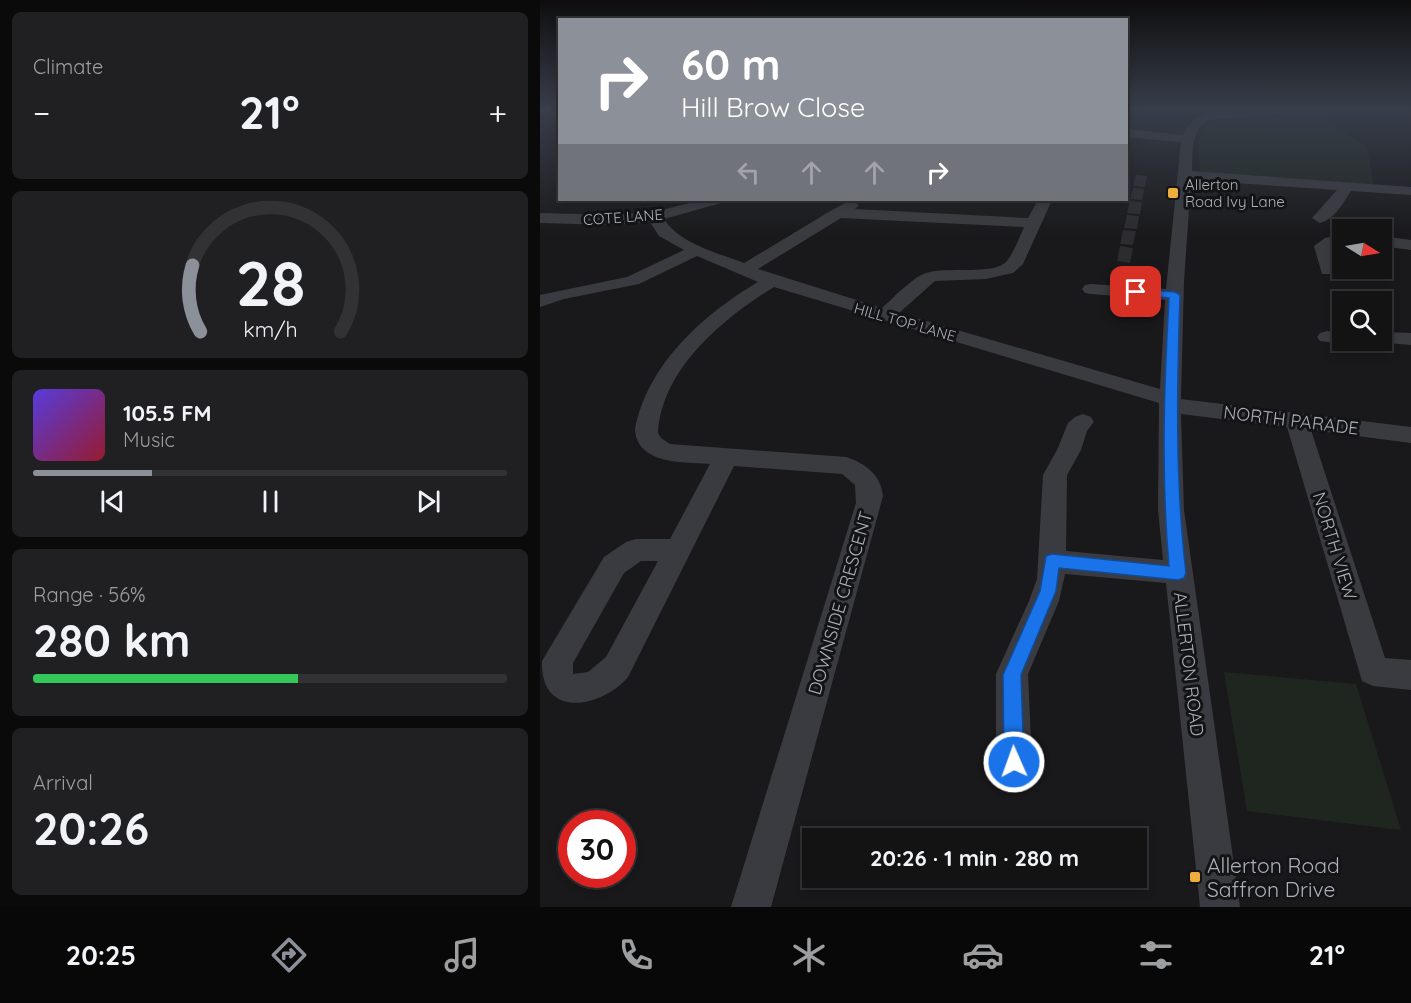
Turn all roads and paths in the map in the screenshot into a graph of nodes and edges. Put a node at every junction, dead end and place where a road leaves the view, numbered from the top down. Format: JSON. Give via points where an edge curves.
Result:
{"nodes":[{"id":1,"x":1187,"y":151,"type":"edge"},
{"id":2,"x":1185,"y":175,"type":"junction"},
{"id":3,"x":1347,"y":187,"type":"junction"},
{"id":4,"x":1411,"y":191,"type":"edge"},
{"id":5,"x":712,"y":201,"type":"edge"},
{"id":6,"x":857,"y":201,"type":"edge"},
{"id":7,"x":1044,"y":201,"type":"edge"},
{"id":8,"x":837,"y":213,"type":"junction"},
{"id":9,"x":655,"y":217,"type":"junction"},
{"id":10,"x":540,"y":218,"type":"edge"},
{"id":11,"x":1320,"y":218,"type":"dead end"},
{"id":12,"x":1033,"y":223,"type":"junction"},
{"id":13,"x":1332,"y":241,"type":"edge"},
{"id":14,"x":1392,"y":242,"type":"edge"},
{"id":15,"x":1411,"y":245,"type":"edge"},
{"id":16,"x":696,"y":250,"type":"junction"},
{"id":17,"x":745,"y":270,"type":"junction"},
{"id":18,"x":1328,"y":270,"type":"dead end"},
{"id":19,"x":772,"y":280,"type":"junction"},
{"id":20,"x":1091,"y":289,"type":"dead end"},
{"id":21,"x":1175,"y":295,"type":"junction"},
{"id":22,"x":540,"y":301,"type":"edge"},
{"id":23,"x":884,"y":316,"type":"junction"},
{"id":24,"x":1392,"y":338,"type":"edge"},
{"id":25,"x":1411,"y":339,"type":"edge"},
{"id":26,"x":1170,"y":402,"type":"junction"},
{"id":27,"x":1297,"y":421,"type":"junction"},
{"id":28,"x":1083,"y":422,"type":"dead end"},
{"id":29,"x":1411,"y":435,"type":"edge"},
{"id":30,"x":726,"y":457,"type":"junction"},
{"id":31,"x":678,"y":550,"type":"junction"},
{"id":32,"x":1052,"y":561,"type":"junction"},
{"id":33,"x":1178,"y":573,"type":"junction"},
{"id":34,"x":1411,"y":675,"type":"edge"},
{"id":35,"x":1014,"y":762,"type":"dead end"},
{"id":36,"x":751,"y":907,"type":"edge"},
{"id":37,"x":1220,"y":907,"type":"edge"}],
"edges":[{"from":1,"to":2,"type":"street","name":"ALLERTON ROAD"},
{"from":2,"to":3,"type":"street"},
{"from":2,"to":21,"type":"street","name":"ALLERTON ROAD"},
{"from":3,"to":4,"type":"street"},
{"from":3,"to":11,"type":"street"},
{"from":5,"to":9,"type":"street","name":"COTE LANE"},
{"from":6,"to":8,"type":"street"},
{"from":7,"to":12,"type":"street"},
{"from":8,"to":12,"type":"street"},
{"from":8,"to":17,"type":"street"},
{"from":9,"to":10,"type":"street","name":"COTE LANE"},
{"from":9,"to":16,"type":"street","name":"HILL TOP LANE","via":[[665,232]]},
{"from":12,"to":23,"type":"street","via":[[1009,269],[929,277]]},
{"from":13,"to":18,"type":"street","via":[[1322,246]]},
{"from":14,"to":15,"type":"street"},
{"from":16,"to":17,"type":"street","name":"HILL TOP LANE"},
{"from":16,"to":22,"type":"street","via":[[624,283],[567,292]]},
{"from":17,"to":19,"type":"street","name":"HILL TOP LANE"},
{"from":19,"to":23,"type":"street","name":"HILL TOP LANE"},
{"from":19,"to":30,"type":"street","name":"DOWNSIDE CRESCENT","via":[[724,311],[685,349],[659,390],[646,426],[648,439],[665,452]]},
{"from":20,"to":21,"type":"street"},
{"from":21,"to":26,"type":"street","name":"ALLERTON ROAD"},
{"from":23,"to":26,"type":"street","name":"HILL TOP LANE"},
{"from":24,"to":25,"type":"street"},
{"from":26,"to":27,"type":"street","name":"NORTH PARADE"},
{"from":26,"to":33,"type":"street","name":"ALLERTON ROAD","via":[[1171,510]]},
{"from":27,"to":29,"type":"street","name":"NORTH PARADE"},
{"from":27,"to":34,"type":"street","name":"NORTH VIEW","via":[[1373,671]]},
{"from":28,"to":32,"type":"street","via":[[1076,428],[1055,475]]},
{"from":30,"to":31,"type":"street"},
{"from":30,"to":36,"type":"street","name":"DOWNSIDE CRESCENT","via":[[846,466],[866,480],[871,495]]},
{"from":31,"to":31,"type":"street","via":[[617,667],[589,688],[561,684],[556,678],[558,661],[614,565],[636,550]]},
{"from":32,"to":33,"type":"street"},
{"from":32,"to":35,"type":"street","via":[[1048,591],[1012,675]]},
{"from":33,"to":37,"type":"street","name":"ALLERTON ROAD"}]}
